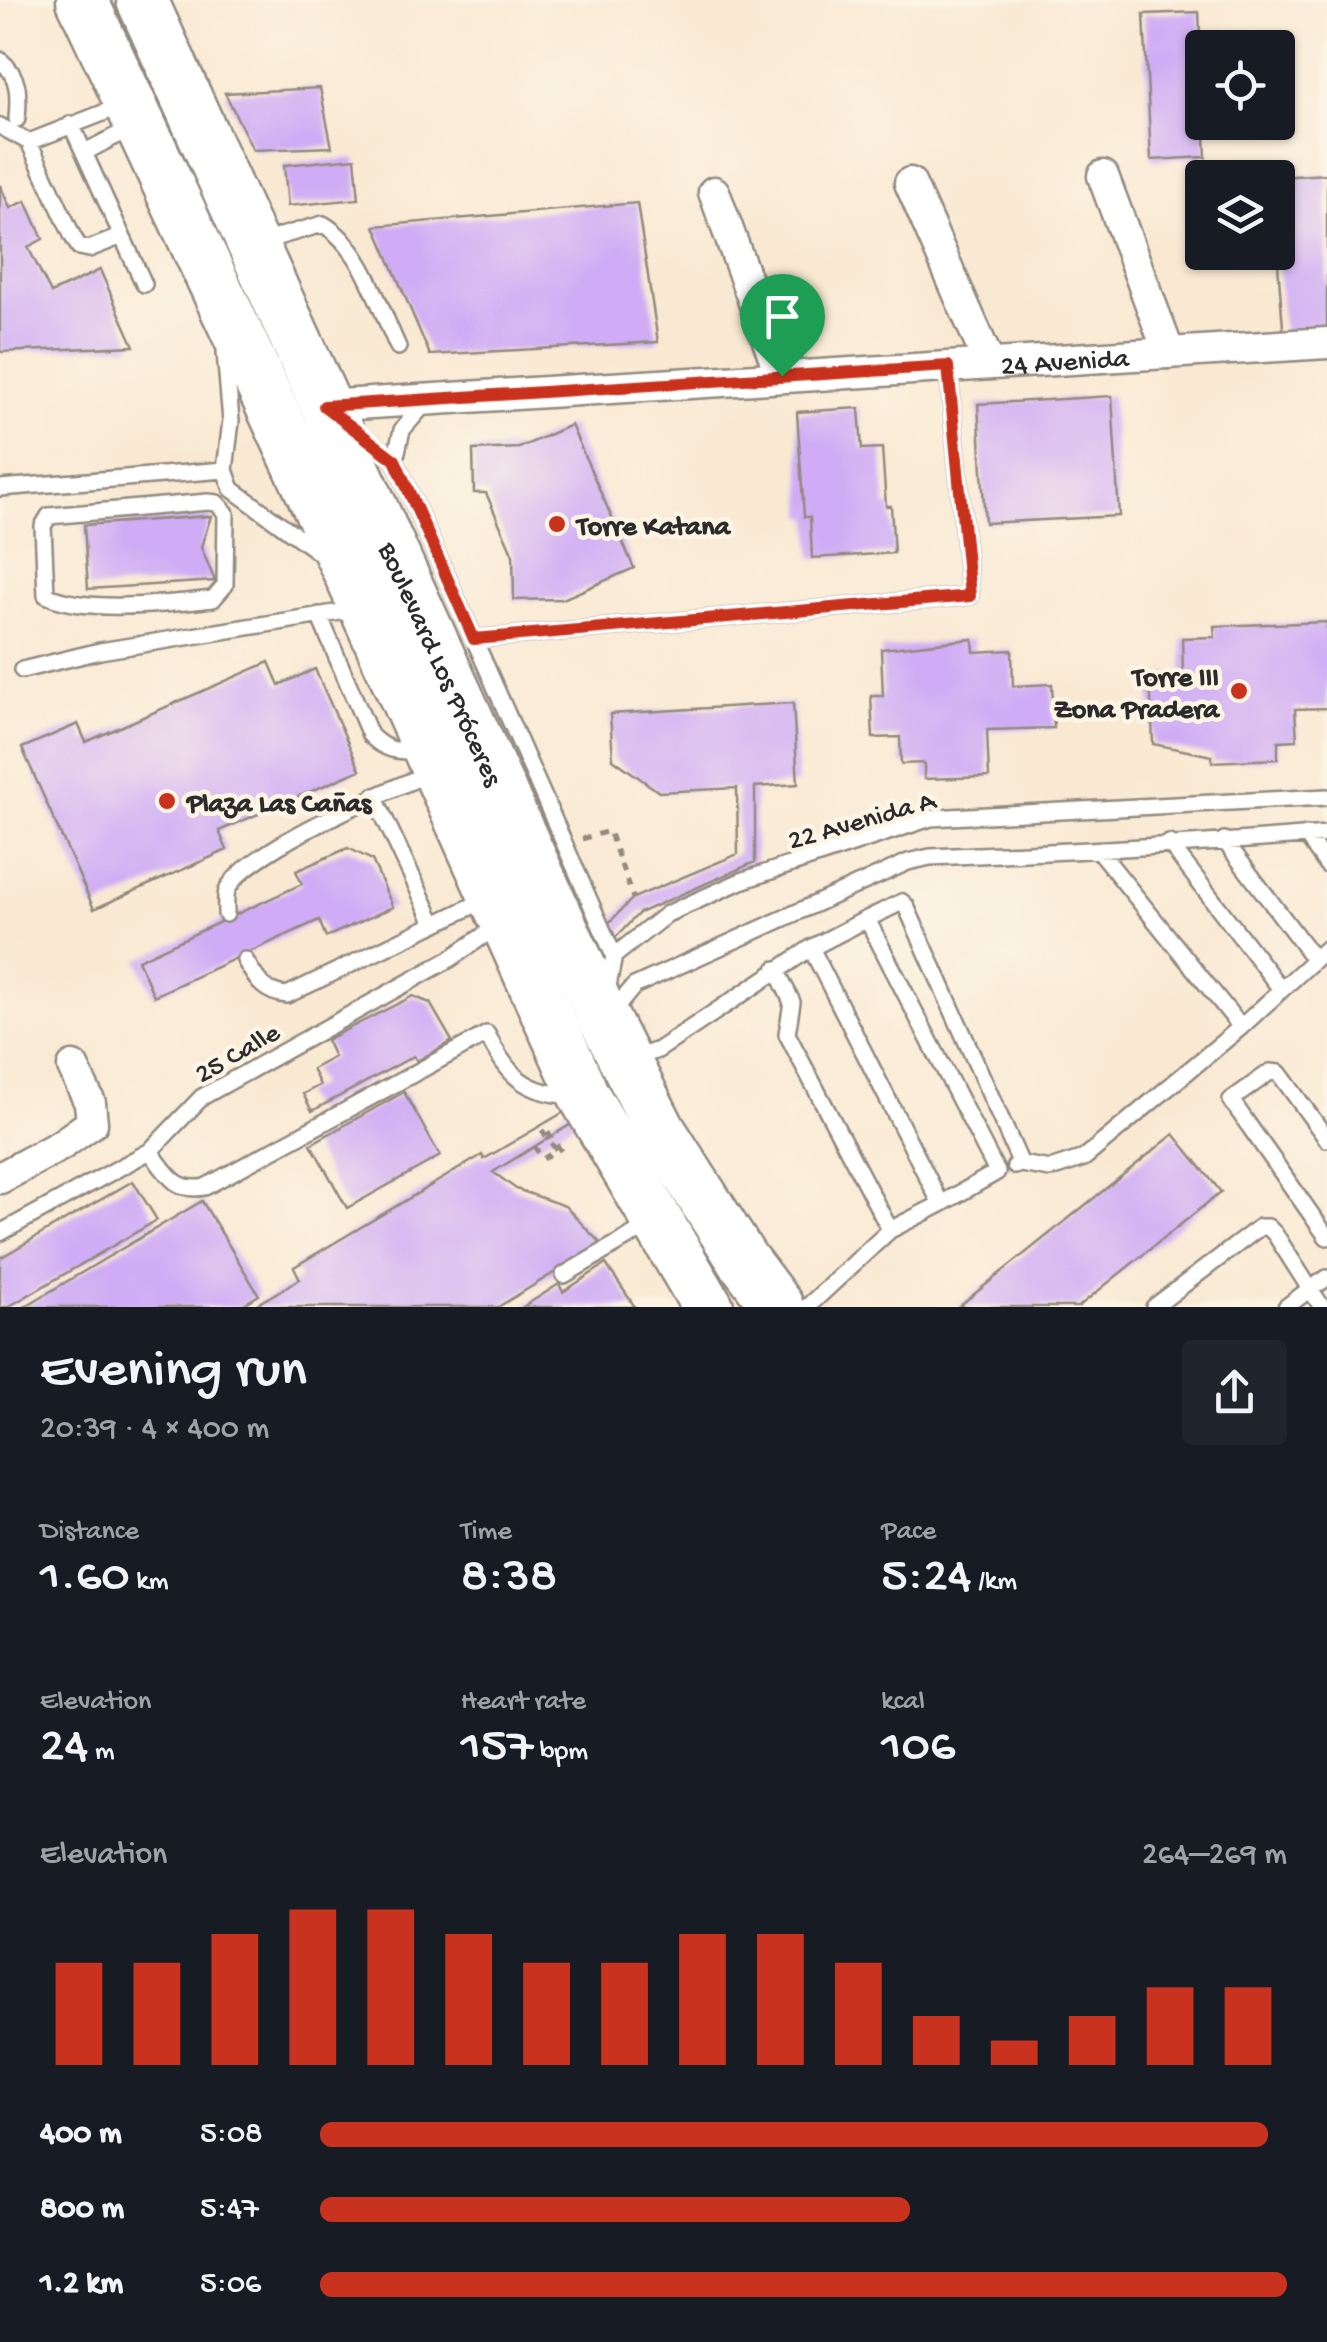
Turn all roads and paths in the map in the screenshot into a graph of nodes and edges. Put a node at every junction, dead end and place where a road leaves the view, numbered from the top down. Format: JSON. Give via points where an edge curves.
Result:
{"nodes":[{"id":1,"x":82,"y":0,"type":"edge"},
{"id":2,"x":142,"y":0,"type":"edge"},
{"id":3,"x":0,"y":60,"type":"edge"},
{"id":4,"x":134,"y":113,"type":"junction"},
{"id":5,"x":17,"y":119,"type":"dead end"},
{"id":6,"x":71,"y":124,"type":"junction"},
{"id":7,"x":0,"y":126,"type":"edge"},
{"id":8,"x":29,"y":142,"type":"junction"},
{"id":9,"x":85,"y":152,"type":"junction"},
{"id":10,"x":1103,"y":176,"type":"dead end"},
{"id":11,"x":910,"y":183,"type":"dead end"},
{"id":12,"x":714,"y":192,"type":"dead end"},
{"id":13,"x":122,"y":236,"type":"junction"},
{"id":14,"x":252,"y":245,"type":"junction"},
{"id":15,"x":144,"y":284,"type":"dead end"},
{"id":16,"x":220,"y":298,"type":"junction"},
{"id":17,"x":398,"y":347,"type":"dead end"},
{"id":18,"x":1323,"y":348,"type":"edge"},
{"id":19,"x":1169,"y":353,"type":"junction"},
{"id":20,"x":989,"y":363,"type":"junction"},
{"id":21,"x":948,"y":366,"type":"junction"},
{"id":22,"x":782,"y":376,"type":"junction"},
{"id":23,"x":428,"y":399,"type":"junction"},
{"id":24,"x":324,"y":406,"type":"junction"},
{"id":25,"x":395,"y":460,"type":"junction"},
{"id":26,"x":226,"y":470,"type":"junction"},
{"id":27,"x":203,"y":474,"type":"junction"},
{"id":28,"x":0,"y":488,"type":"edge"},
{"id":29,"x":208,"y":502,"type":"junction"},
{"id":30,"x":343,"y":599,"type":"junction"},
{"id":31,"x":474,"y":639,"type":"junction"},
{"id":32,"x":22,"y":670,"type":"dead end"},
{"id":33,"x":431,"y":759,"type":"junction"},
{"id":34,"x":374,"y":796,"type":"junction"},
{"id":35,"x":1327,"y":797,"type":"edge"},
{"id":36,"x":609,"y":830,"type":"dead end"},
{"id":37,"x":1327,"y":834,"type":"edge"},
{"id":38,"x":1306,"y":836,"type":"junction"},
{"id":39,"x":1224,"y":840,"type":"junction"},
{"id":40,"x":1169,"y":843,"type":"junction"},
{"id":41,"x":1098,"y":851,"type":"junction"},
{"id":42,"x":1327,"y":865,"type":"edge"},
{"id":43,"x":633,"y":898,"type":"dead end"},
{"id":44,"x":499,"y":909,"type":"junction"},
{"id":45,"x":226,"y":914,"type":"dead end"},
{"id":46,"x":867,"y":918,"type":"junction"},
{"id":47,"x":434,"y":923,"type":"junction"},
{"id":48,"x":811,"y":948,"type":"junction"},
{"id":49,"x":1320,"y":953,"type":"edge"},
{"id":50,"x":614,"y":956,"type":"junction"},
{"id":51,"x":245,"y":960,"type":"dead end"},
{"id":52,"x":776,"y":970,"type":"junction"},
{"id":53,"x":1280,"y":988,"type":"junction"},
{"id":54,"x":1241,"y":1026,"type":"junction"},
{"id":55,"x":611,"y":1033,"type":"junction"},
{"id":56,"x":73,"y":1067,"type":"dead end"},
{"id":57,"x":584,"y":1096,"type":"junction"},
{"id":58,"x":1327,"y":1138,"type":"edge"},
{"id":59,"x":534,"y":1146,"type":"dead end"},
{"id":60,"x":150,"y":1151,"type":"junction"},
{"id":61,"x":561,"y":1151,"type":"dead end"},
{"id":62,"x":1021,"y":1164,"type":"junction"},
{"id":63,"x":997,"y":1172,"type":"junction"},
{"id":64,"x":0,"y":1178,"type":"edge"},
{"id":65,"x":941,"y":1204,"type":"junction"},
{"id":66,"x":656,"y":1220,"type":"junction"},
{"id":67,"x":890,"y":1230,"type":"junction"},
{"id":68,"x":0,"y":1234,"type":"edge"},
{"id":69,"x":1327,"y":1236,"type":"edge"},
{"id":70,"x":564,"y":1276,"type":"dead end"},
{"id":71,"x":1327,"y":1278,"type":"edge"},
{"id":72,"x":1310,"y":1289,"type":"junction"},
{"id":73,"x":708,"y":1307,"type":"edge"},
{"id":74,"x":778,"y":1307,"type":"edge"},
{"id":75,"x":808,"y":1307,"type":"edge"},
{"id":76,"x":1154,"y":1307,"type":"edge"},
{"id":77,"x":1286,"y":1307,"type":"edge"},
{"id":78,"x":1322,"y":1307,"type":"edge"}],
"edges":[{"from":1,"to":4,"type":"highway","name":"Boulevard Los Próceres"},
{"from":2,"to":14,"type":"highway","name":"Boulevard Los Próceres"},
{"from":3,"to":5,"type":"lane","via":[[19,91]]},
{"from":4,"to":6,"type":"lane"},
{"from":4,"to":9,"type":"lane"},
{"from":4,"to":16,"type":"highway","name":"Boulevard Los Próceres"},
{"from":6,"to":8,"type":"lane"},
{"from":6,"to":9,"type":"lane"},
{"from":7,"to":8,"type":"lane"},
{"from":8,"to":13,"type":"lane","via":[[79,248]]},
{"from":9,"to":13,"type":"lane"},
{"from":10,"to":19,"type":"street"},
{"from":11,"to":20,"type":"street"},
{"from":12,"to":22,"type":"street"},
{"from":13,"to":15,"type":"lane"},
{"from":14,"to":17,"type":"lane","via":[[323,224],[338,232]]},
{"from":14,"to":24,"type":"highway","name":"Boulevard Los Próceres"},
{"from":16,"to":26,"type":"lane","via":[[231,422]]},
{"from":16,"to":30,"type":"highway","name":"Boulevard Los Próceres"},
{"from":18,"to":19,"type":"street","name":"24 Avenida"},
{"from":19,"to":20,"type":"street","name":"24 Avenida"},
{"from":20,"to":21,"type":"street","name":"24 Avenida"},
{"from":21,"to":22,"type":"street","name":"24 Avenida"},
{"from":21,"to":31,"type":"lane","via":[[970,596]]},
{"from":22,"to":23,"type":"street","name":"24 Avenida"},
{"from":23,"to":24,"type":"street","name":"24 Avenida"},
{"from":23,"to":25,"type":"lane","via":[[402,430]]},
{"from":24,"to":25,"type":"lane"},
{"from":24,"to":55,"type":"highway","name":"Boulevard Los Próceres"},
{"from":25,"to":31,"type":"lane"},
{"from":26,"to":27,"type":"lane"},
{"from":26,"to":30,"type":"lane","via":[[232,490]]},
{"from":27,"to":28,"type":"lane"},
{"from":27,"to":29,"type":"lane"},
{"from":29,"to":29,"type":"lane","via":[[48,516],[46,595],[61,602],[152,606],[213,600],[225,585],[226,513]]},
{"from":30,"to":32,"type":"lane"},
{"from":30,"to":33,"type":"highway","name":"Boulevard Los Próceres"},
{"from":31,"to":50,"type":"lane"},
{"from":33,"to":34,"type":"lane"},
{"from":33,"to":44,"type":"highway","name":"Boulevard Los Próceres"},
{"from":34,"to":45,"type":"lane","via":[[247,868],[228,889]]},
{"from":34,"to":47,"type":"lane"},
{"from":35,"to":50,"type":"lane","name":"22 Avenida A","via":[[932,818],[741,880],[667,914]]},
{"from":36,"to":43,"type":"path"},
{"from":37,"to":38,"type":"lane"},
{"from":38,"to":39,"type":"lane"},
{"from":38,"to":42,"type":"lane"},
{"from":39,"to":40,"type":"lane"},
{"from":39,"to":49,"type":"lane"},
{"from":40,"to":41,"type":"lane"},
{"from":40,"to":53,"type":"lane"},
{"from":41,"to":54,"type":"lane"},
{"from":41,"to":55,"type":"lane","via":[[908,862],[634,986]]},
{"from":44,"to":47,"type":"lane"},
{"from":44,"to":57,"type":"highway","name":"Boulevard Los Próceres"},
{"from":44,"to":60,"type":"lane","name":"25 Calle","via":[[450,960],[202,1097]]},
{"from":46,"to":48,"type":"lane"},
{"from":46,"to":62,"type":"lane","via":[[906,906]]},
{"from":46,"to":63,"type":"lane"},
{"from":47,"to":51,"type":"lane","via":[[287,995],[260,986]]},
{"from":48,"to":52,"type":"lane"},
{"from":48,"to":65,"type":"lane"},
{"from":49,"to":53,"type":"lane"},
{"from":50,"to":55,"type":"lane"},
{"from":52,"to":55,"type":"lane","via":[[658,1050]]},
{"from":52,"to":67,"type":"lane","via":[[792,1002],[786,1034]]},
{"from":53,"to":54,"type":"lane"},
{"from":54,"to":62,"type":"lane","via":[[1084,1158],[1050,1169]]},
{"from":55,"to":74,"type":"highway","name":"Boulevard Los Próceres","via":[[660,1130]]},
{"from":56,"to":64,"type":"street","via":[[92,1123]]},
{"from":57,"to":60,"type":"lane","via":[[520,1080],[502,1066],[486,1034],[206,1188],[173,1182]]},
{"from":57,"to":66,"type":"highway","name":"Boulevard Los Próceres"},
{"from":58,"to":69,"type":"lane","via":[[1278,1074],[1270,1072],[1231,1100]]},
{"from":59,"to":61,"type":"path","via":[[544,1159],[556,1150],[545,1128]]},
{"from":60,"to":68,"type":"lane","name":"25 Calle"},
{"from":62,"to":63,"type":"lane"},
{"from":63,"to":65,"type":"lane"},
{"from":65,"to":67,"type":"lane"},
{"from":66,"to":70,"type":"lane"},
{"from":66,"to":73,"type":"highway","name":"Boulevard Los Próceres"},
{"from":67,"to":75,"type":"lane"},
{"from":71,"to":72,"type":"lane"},
{"from":72,"to":76,"type":"lane","via":[[1275,1234],[1260,1227]]},
{"from":72,"to":77,"type":"lane"},
{"from":72,"to":78,"type":"lane"}]}
